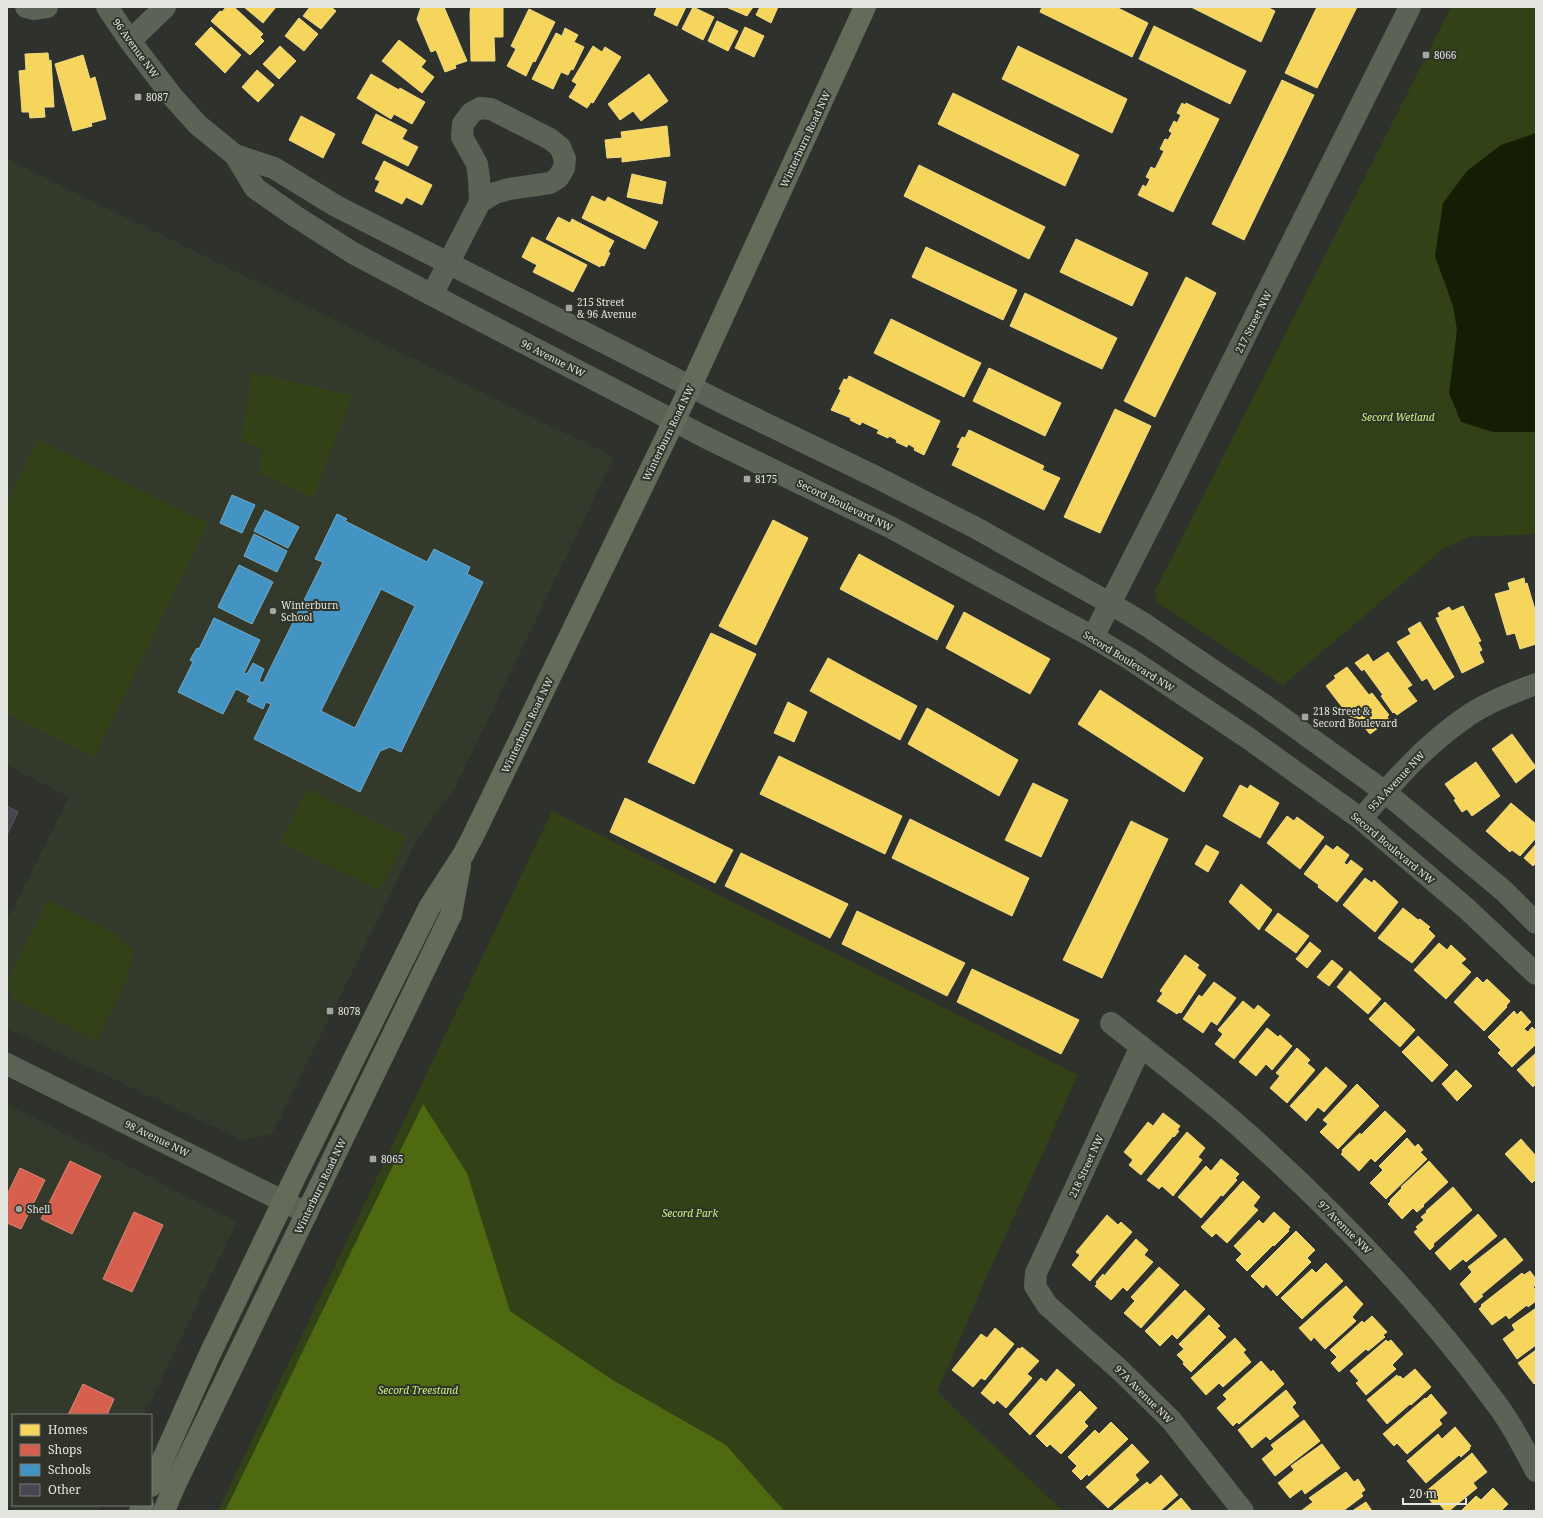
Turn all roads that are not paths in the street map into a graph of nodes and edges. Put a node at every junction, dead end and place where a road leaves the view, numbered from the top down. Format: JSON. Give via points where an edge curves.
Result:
{"nodes":[{"id":1,"x":26,"y":7,"type":"edge"},
{"id":2,"x":47,"y":7,"type":"edge"},
{"id":3,"x":107,"y":7,"type":"edge"},
{"id":4,"x":165,"y":7,"type":"edge"},
{"id":5,"x":865,"y":7,"type":"edge"},
{"id":6,"x":1410,"y":7,"type":"edge"},
{"id":7,"x":130,"y":41,"type":"junction"},
{"id":8,"x":235,"y":155,"type":"junction"},
{"id":9,"x":480,"y":202,"type":"junction"},
{"id":10,"x":448,"y":264,"type":"junction"},
{"id":11,"x":432,"y":295,"type":"junction"},
{"id":12,"x":691,"y":386,"type":"junction"},
{"id":13,"x":674,"y":421,"type":"junction"},
{"id":14,"x":1111,"y":604,"type":"junction"},
{"id":15,"x":1093,"y":636,"type":"junction"},
{"id":16,"x":1536,"y":684,"type":"edge"},
{"id":17,"x":1385,"y":792,"type":"junction"},
{"id":18,"x":1361,"y":819,"type":"junction"},
{"id":19,"x":463,"y":855,"type":"junction"},
{"id":20,"x":1536,"y":922,"type":"edge"},
{"id":21,"x":1536,"y":974,"type":"edge"},
{"id":22,"x":1111,"y":1023,"type":"dead end"},
{"id":23,"x":1141,"y":1046,"type":"junction"},
{"id":24,"x":7,"y":1064,"type":"edge"},
{"id":25,"x":284,"y":1201,"type":"junction"},
{"id":26,"x":307,"y":1213,"type":"junction"},
{"id":27,"x":1035,"y":1286,"type":"joint"},
{"id":28,"x":1536,"y":1471,"type":"edge"},
{"id":29,"x":152,"y":1484,"type":"edge"},
{"id":30,"x":164,"y":1511,"type":"edge"},
{"id":31,"x":1244,"y":1511,"type":"edge"}],
"edges":[{"from":1,"to":2,"type":"street"},
{"from":3,"to":7,"type":"street","name":"96 Avenue NW"},
{"from":4,"to":7,"type":"street"},
{"from":5,"to":12,"type":"main road","name":"Winterburn Road NW"},
{"from":6,"to":14,"type":"street","name":"217 Street NW"},
{"from":7,"to":8,"type":"street","name":"96 Avenue NW","via":[[171,95],[198,125]]},
{"from":8,"to":10,"type":"street","name":"96 Avenue NW","via":[[274,168],[336,206]]},
{"from":8,"to":11,"type":"street","name":"96 Avenue NW","via":[[255,188],[353,253]]},
{"from":9,"to":9,"type":"street","via":[[495,193],[550,183],[558,178],[564,168],[565,159],[560,148],[550,139],[491,109],[480,108],[471,113],[463,124],[462,137],[477,164]]},
{"from":9,"to":10,"type":"street"},
{"from":10,"to":11,"type":"street"},
{"from":10,"to":12,"type":"street","name":"96 Avenue NW"},
{"from":11,"to":13,"type":"street","name":"96 Avenue NW"},
{"from":12,"to":13,"type":"main road","name":"Winterburn Road NW"},
{"from":12,"to":14,"type":"street","via":[[978,529]]},
{"from":13,"to":15,"type":"street","name":"Secord Boulevard NW","via":[[890,527]]},
{"from":13,"to":19,"type":"main road","name":"Winterburn Road NW"},
{"from":14,"to":15,"type":"street","name":"217 Street NW"},
{"from":14,"to":17,"type":"street","via":[[1263,704]]},
{"from":15,"to":18,"type":"street","name":"Secord Boulevard NW","via":[[1248,738]]},
{"from":16,"to":17,"type":"street","name":"95A Avenue NW","via":[[1470,714],[1414,760]]},
{"from":17,"to":18,"type":"street","name":"95A Avenue NW"},
{"from":17,"to":20,"type":"street","via":[[1504,891]]},
{"from":18,"to":21,"type":"street","name":"Secord Boulevard NW","via":[[1467,909]]},
{"from":19,"to":25,"type":"main road","name":"Winterburn Road NW","via":[[430,906]]},
{"from":19,"to":26,"type":"main road","name":"Winterburn Road NW","via":[[451,915]]},
{"from":22,"to":23,"type":"street","name":"97 Avenue NW"},
{"from":23,"to":27,"type":"street","name":"218 Street NW","via":[[1036,1273]]},
{"from":23,"to":28,"type":"street","name":"97 Avenue NW","via":[[1249,1135],[1295,1178],[1421,1308],[1499,1407]]},
{"from":24,"to":25,"type":"street","name":"98 Avenue NW"},
{"from":25,"to":26,"type":"street","name":"98 Avenue NW"},
{"from":25,"to":29,"type":"main road","name":"Winterburn Road NW","via":[[208,1358]]},
{"from":26,"to":30,"type":"main road","name":"Winterburn Road NW"},
{"from":27,"to":31,"type":"street","name":"97A Avenue NW","via":[[1047,1305],[1171,1420]]}]}
